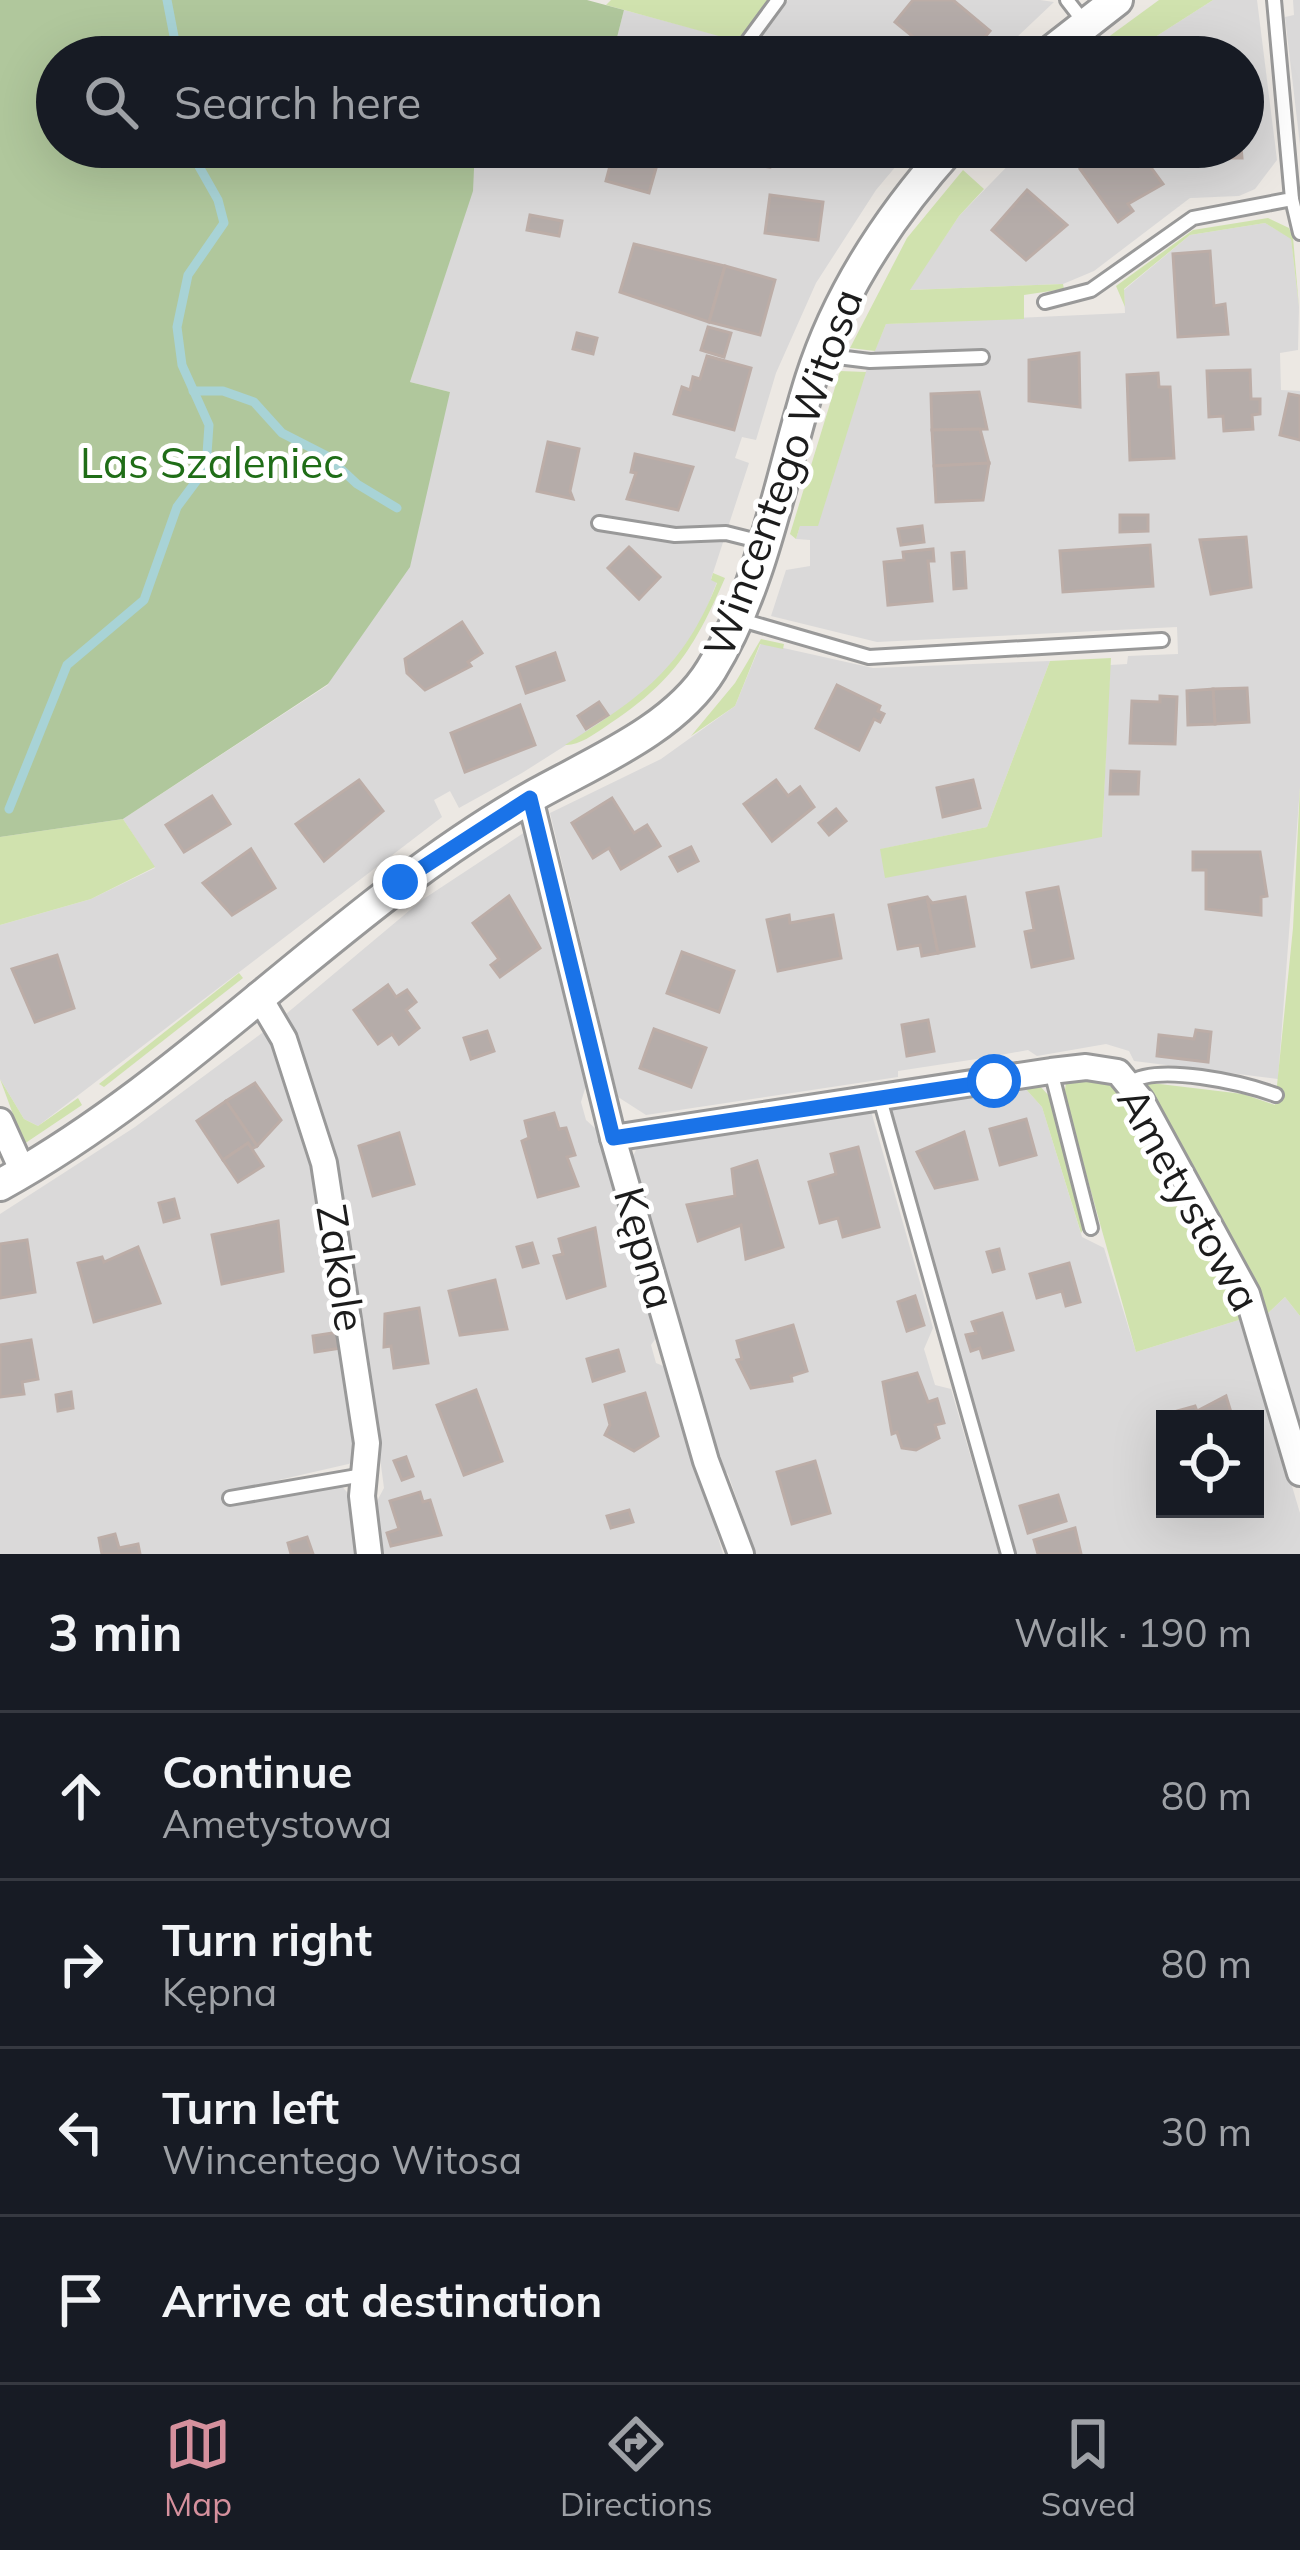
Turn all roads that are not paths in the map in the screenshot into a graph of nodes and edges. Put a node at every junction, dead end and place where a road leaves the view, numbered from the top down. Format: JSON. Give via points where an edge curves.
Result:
{"nodes":[{"id":1,"x":778,"y":0,"type":"edge"},
{"id":2,"x":1117,"y":0,"type":"edge"},
{"id":3,"x":1274,"y":0,"type":"edge"},
{"id":4,"x":1076,"y":11,"type":"edge"},
{"id":5,"x":751,"y":36,"type":"edge"},
{"id":6,"x":1059,"y":36,"type":"edge"},
{"id":7,"x":935,"y":168,"type":"edge"},
{"id":8,"x":1292,"y":199,"type":"junction"},
{"id":9,"x":1300,"y":233,"type":"edge"},
{"id":10,"x":1045,"y":302,"type":"dead end"},
{"id":11,"x":820,"y":355,"type":"junction"},
{"id":12,"x":982,"y":356,"type":"dead end"},
{"id":13,"x":598,"y":523,"type":"dead end"},
{"id":14,"x":763,"y":542,"type":"junction"},
{"id":15,"x":736,"y":618,"type":"junction"},
{"id":16,"x":1162,"y":640,"type":"dead end"},
{"id":17,"x":530,"y":798,"type":"junction"},
{"id":18,"x":258,"y":995,"type":"junction"},
{"id":19,"x":1051,"y":1071,"type":"junction"},
{"id":20,"x":1129,"y":1083,"type":"junction"},
{"id":21,"x":1276,"y":1095,"type":"dead end"},
{"id":22,"x":880,"y":1099,"type":"junction"},
{"id":23,"x":0,"y":1121,"type":"edge"},
{"id":24,"x":613,"y":1138,"type":"junction"},
{"id":25,"x":11,"y":1179,"type":"edge"},
{"id":26,"x":1091,"y":1228,"type":"dead end"},
{"id":27,"x":1300,"y":1473,"type":"edge"},
{"id":28,"x":363,"y":1475,"type":"junction"},
{"id":29,"x":230,"y":1498,"type":"dead end"},
{"id":30,"x":369,"y":1554,"type":"edge"},
{"id":31,"x":741,"y":1554,"type":"edge"},
{"id":32,"x":1009,"y":1554,"type":"edge"}],
"edges":[{"from":1,"to":5,"type":"lane"},
{"from":2,"to":4,"type":"street"},
{"from":3,"to":8,"type":"lane"},
{"from":4,"to":6,"type":"street"},
{"from":7,"to":11,"type":"street","name":"Wincentego Witosa","via":[[875,245]]},
{"from":8,"to":9,"type":"lane"},
{"from":8,"to":10,"type":"lane","via":[[1193,218],[1091,290]]},
{"from":11,"to":12,"type":"lane"},
{"from":11,"to":14,"type":"street","name":"Wincentego Witosa"},
{"from":13,"to":14,"type":"lane"},
{"from":14,"to":15,"type":"street","name":"Wincentego Witosa"},
{"from":15,"to":16,"type":"lane","via":[[869,657]]},
{"from":15,"to":17,"type":"street","name":"Wincentego Witosa","via":[[705,680],[681,705]]},
{"from":17,"to":18,"type":"street","name":"Wincentego Witosa","via":[[400,882]]},
{"from":17,"to":24,"type":"street","name":"Kępna"},
{"from":18,"to":25,"type":"street","name":"Wincentego Witosa","via":[[122,1105]]},
{"from":18,"to":28,"type":"street","name":"Zakole","via":[[284,1039],[324,1162],[367,1443]]},
{"from":19,"to":20,"type":"street","name":"Ametystowa","via":[[1105,1067]]},
{"from":19,"to":22,"type":"street","name":"Ametystowa"},
{"from":19,"to":26,"type":"lane"},
{"from":20,"to":21,"type":"lane","via":[[1152,1073]]},
{"from":20,"to":27,"type":"street","name":"Ametystowa","via":[[1247,1294]]},
{"from":22,"to":24,"type":"street","name":"Ametystowa"},
{"from":22,"to":32,"type":"lane"},
{"from":23,"to":25,"type":"street"},
{"from":24,"to":31,"type":"street","name":"Kępna","via":[[706,1461]]},
{"from":28,"to":29,"type":"lane"},
{"from":28,"to":30,"type":"street","name":"Zakole"}]}
